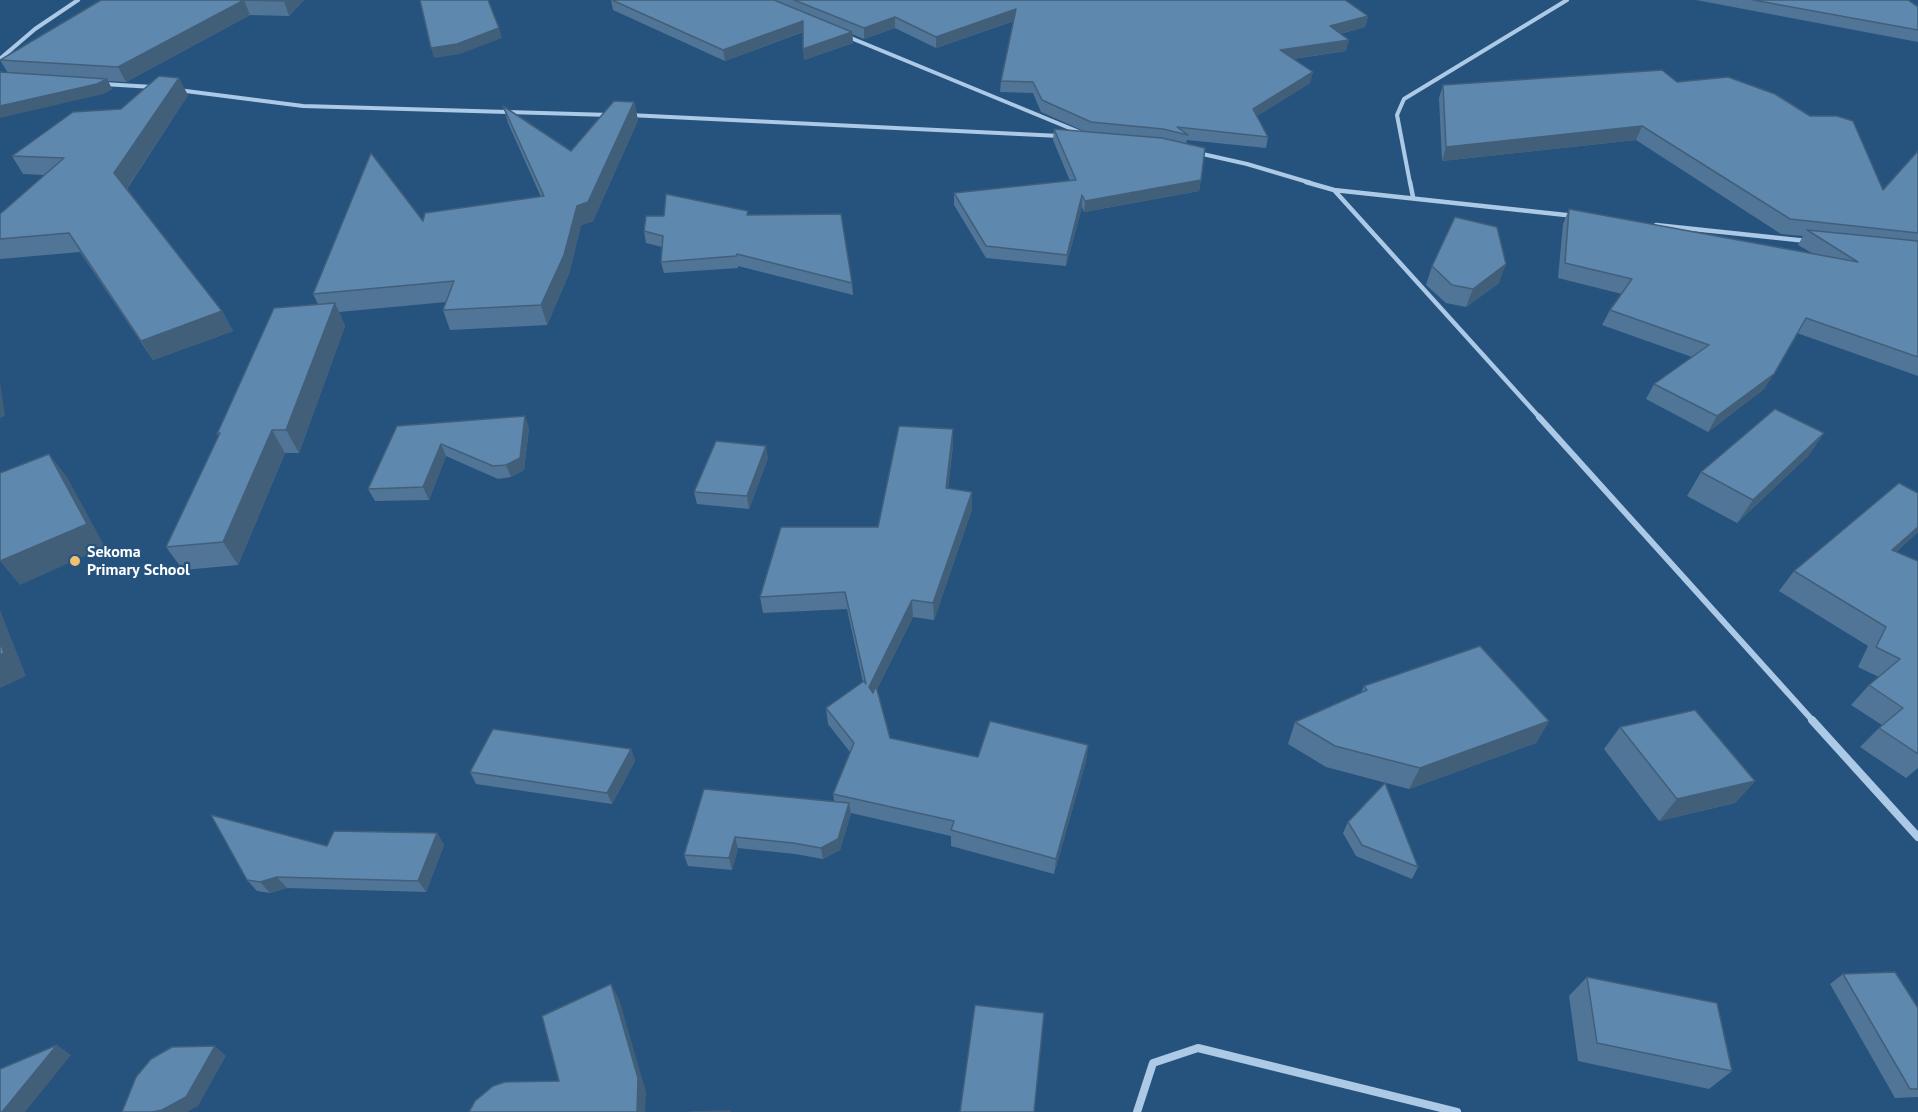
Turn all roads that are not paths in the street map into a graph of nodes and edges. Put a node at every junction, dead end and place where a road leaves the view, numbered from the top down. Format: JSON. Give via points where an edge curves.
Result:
{"nodes":[{"id":1,"x":78,"y":0,"type":"edge"},
{"id":2,"x":1567,"y":0,"type":"edge"},
{"id":3,"x":846,"y":36,"type":"edge"},
{"id":4,"x":0,"y":58,"type":"edge"},
{"id":5,"x":92,"y":84,"type":"edge"},
{"id":6,"x":162,"y":88,"type":"edge"},
{"id":7,"x":173,"y":89,"type":"edge"},
{"id":8,"x":612,"y":115,"type":"edge"},
{"id":9,"x":623,"y":115,"type":"edge"},
{"id":10,"x":1193,"y":152,"type":"edge"},
{"id":11,"x":1334,"y":190,"type":"junction"},
{"id":12,"x":1413,"y":197,"type":"junction"},
{"id":13,"x":1587,"y":217,"type":"edge"},
{"id":14,"x":1645,"y":224,"type":"edge"},
{"id":15,"x":1811,"y":242,"type":"edge"},
{"id":16,"x":1918,"y":837,"type":"edge"},
{"id":17,"x":1137,"y":1112,"type":"edge"},
{"id":18,"x":1457,"y":1112,"type":"edge"}],
"edges":[{"from":1,"to":4,"type":"street"},
{"from":2,"to":12,"type":"street","via":[[1404,99],[1397,115]]},
{"from":3,"to":9,"type":"street","via":[[1093,138]]},
{"from":5,"to":6,"type":"street"},
{"from":7,"to":8,"type":"street","via":[[303,106]]},
{"from":10,"to":11,"type":"street"},
{"from":11,"to":12,"type":"street"},
{"from":11,"to":16,"type":"street"},
{"from":12,"to":13,"type":"street"},
{"from":14,"to":15,"type":"street"},
{"from":17,"to":18,"type":"street","via":[[1153,1063],[1198,1048]]}]}
